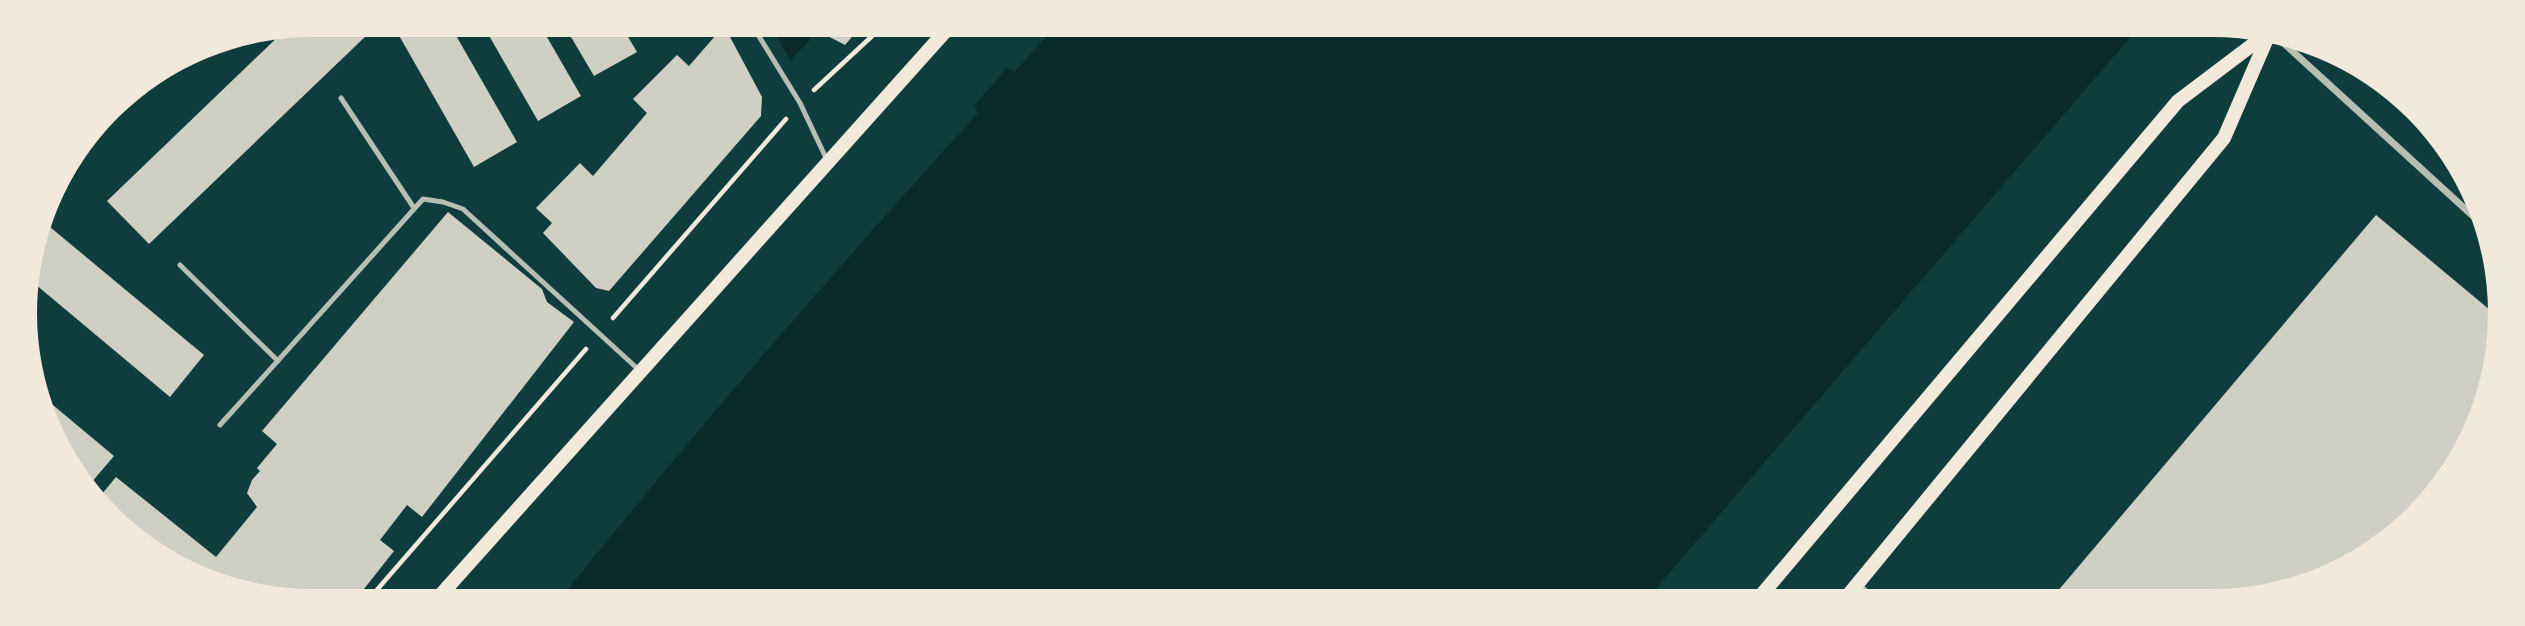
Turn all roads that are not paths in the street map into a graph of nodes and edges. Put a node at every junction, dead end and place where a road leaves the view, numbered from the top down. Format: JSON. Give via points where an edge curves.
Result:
{"nodes":[{"id":1,"x":759,"y":37,"type":"edge"},
{"id":2,"x":941,"y":37,"type":"edge"},
{"id":3,"x":2258,"y":41,"type":"edge"},
{"id":4,"x":2264,"y":42,"type":"edge"},
{"id":5,"x":2289,"y":48,"type":"edge"},
{"id":6,"x":341,"y":98,"type":"dead end"},
{"id":7,"x":830,"y":164,"type":"junction"},
{"id":8,"x":414,"y":208,"type":"junction"},
{"id":9,"x":2469,"y":213,"type":"edge"},
{"id":10,"x":180,"y":265,"type":"dead end"},
{"id":11,"x":278,"y":361,"type":"junction"},
{"id":12,"x":641,"y":372,"type":"junction"},
{"id":13,"x":220,"y":425,"type":"dead end"},
{"id":14,"x":1858,"y":583,"type":"junction"},
{"id":15,"x":446,"y":589,"type":"edge"},
{"id":16,"x":1766,"y":589,"type":"edge"},
{"id":17,"x":1853,"y":589,"type":"edge"},
{"id":18,"x":1864,"y":589,"type":"edge"}],
"edges":[{"from":1,"to":7,"type":"lane"},
{"from":2,"to":7,"type":"main road"},
{"from":3,"to":16,"type":"main road","via":[[2178,101]]},
{"from":4,"to":14,"type":"main road","via":[[2224,138]]},
{"from":5,"to":9,"type":"street"},
{"from":6,"to":8,"type":"lane"},
{"from":7,"to":12,"type":"main road"},
{"from":8,"to":11,"type":"lane"},
{"from":8,"to":12,"type":"lane","via":[[423,199],[463,209]]},
{"from":10,"to":11,"type":"lane"},
{"from":11,"to":13,"type":"lane"},
{"from":12,"to":15,"type":"main road"},
{"from":14,"to":17,"type":"main road"},
{"from":14,"to":18,"type":"lane"}]}
